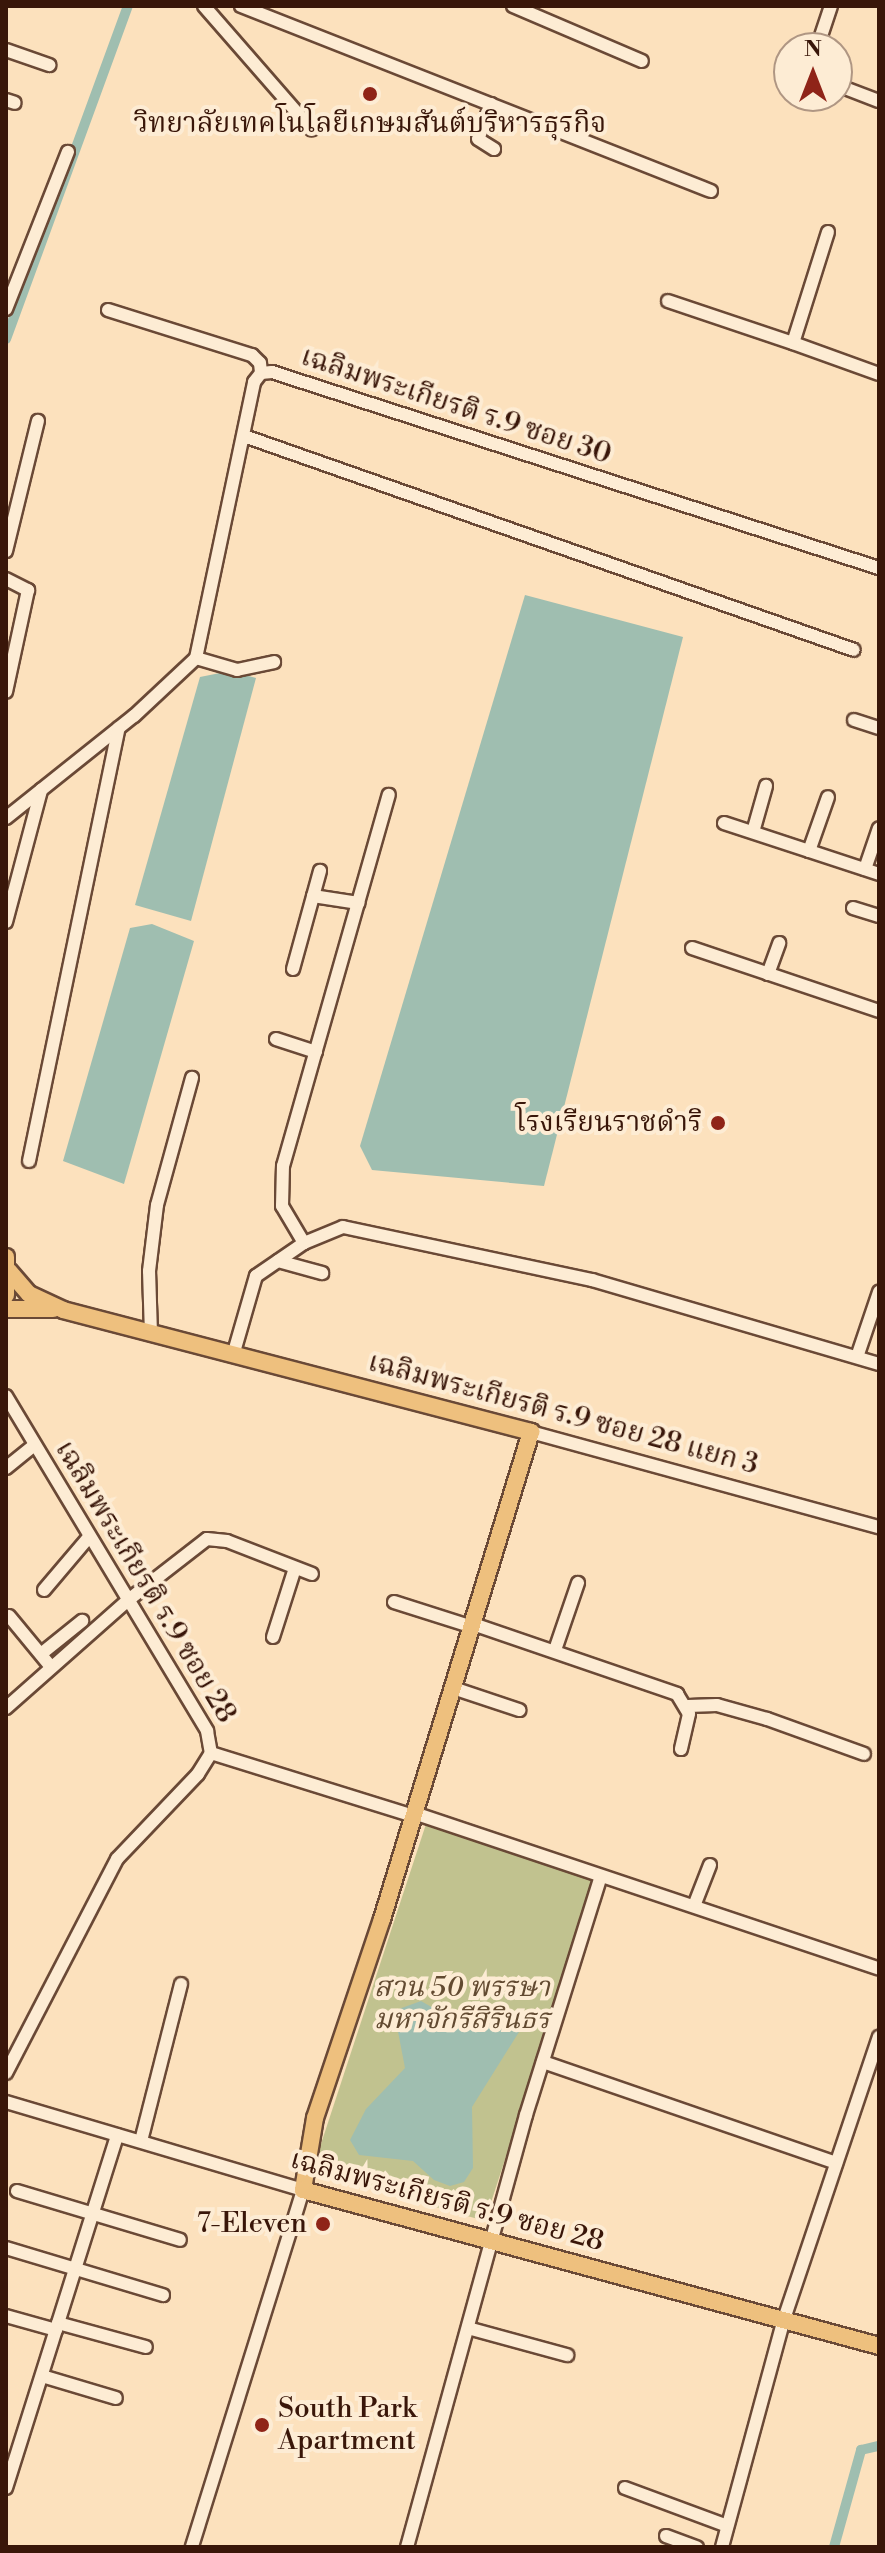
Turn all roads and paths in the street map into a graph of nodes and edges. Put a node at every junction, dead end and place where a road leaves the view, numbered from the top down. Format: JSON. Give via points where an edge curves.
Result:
{"nodes":[{"id":1,"x":204,"y":6,"type":"edge"},
{"id":2,"x":241,"y":6,"type":"edge"},
{"id":3,"x":513,"y":6,"type":"edge"},
{"id":4,"x":831,"y":6,"type":"edge"},
{"id":5,"x":267,"y":11,"type":"edge"},
{"id":6,"x":822,"y":32,"type":"edge"},
{"id":7,"x":6,"y":50,"type":"edge"},
{"id":8,"x":642,"y":61,"type":"dead end"},
{"id":9,"x":49,"y":65,"type":"dead end"},
{"id":10,"x":853,"y":91,"type":"edge"},
{"id":11,"x":879,"y":101,"type":"edge"},
{"id":12,"x":491,"y":104,"type":"junction"},
{"id":13,"x":312,"y":130,"type":"dead end"},
{"id":14,"x":494,"y":149,"type":"dead end"},
{"id":15,"x":68,"y":152,"type":"dead end"},
{"id":16,"x":711,"y":191,"type":"dead end"},
{"id":17,"x":828,"y":232,"type":"dead end"},
{"id":18,"x":668,"y":301,"type":"dead end"},
{"id":19,"x":6,"y":309,"type":"edge"},
{"id":20,"x":108,"y":310,"type":"dead end"},
{"id":21,"x":793,"y":343,"type":"junction"},
{"id":22,"x":261,"y":373,"type":"junction"},
{"id":23,"x":879,"y":374,"type":"edge"},
{"id":24,"x":38,"y":421,"type":"dead end"},
{"id":25,"x":244,"y":436,"type":"junction"},
{"id":26,"x":6,"y":551,"type":"edge"},
{"id":27,"x":879,"y":568,"type":"edge"},
{"id":28,"x":6,"y":579,"type":"edge"},
{"id":29,"x":854,"y":650,"type":"dead end"},
{"id":30,"x":196,"y":658,"type":"junction"},
{"id":31,"x":274,"y":662,"type":"dead end"},
{"id":32,"x":7,"y":686,"type":"edge"},
{"id":33,"x":854,"y":720,"type":"dead end"},
{"id":34,"x":119,"y":728,"type":"junction"},
{"id":35,"x":879,"y":728,"type":"edge"},
{"id":36,"x":766,"y":786,"type":"dead end"},
{"id":37,"x":41,"y":790,"type":"junction"},
{"id":38,"x":389,"y":795,"type":"dead end"},
{"id":39,"x":828,"y":797,"type":"dead end"},
{"id":40,"x":6,"y":818,"type":"edge"},
{"id":41,"x":724,"y":823,"type":"dead end"},
{"id":42,"x":879,"y":828,"type":"edge"},
{"id":43,"x":753,"y":832,"type":"junction"},
{"id":44,"x":809,"y":851,"type":"junction"},
{"id":45,"x":865,"y":869,"type":"junction"},
{"id":46,"x":320,"y":871,"type":"dead end"},
{"id":47,"x":879,"y":874,"type":"edge"},
{"id":48,"x":313,"y":896,"type":"junction"},
{"id":49,"x":358,"y":903,"type":"junction"},
{"id":50,"x":853,"y":908,"type":"dead end"},
{"id":51,"x":879,"y":916,"type":"edge"},
{"id":52,"x":6,"y":922,"type":"edge"},
{"id":53,"x":779,"y":943,"type":"dead end"},
{"id":54,"x":692,"y":948,"type":"dead end"},
{"id":55,"x":293,"y":969,"type":"dead end"},
{"id":56,"x":768,"y":974,"type":"junction"},
{"id":57,"x":879,"y":1011,"type":"edge"},
{"id":58,"x":276,"y":1039,"type":"dead end"},
{"id":59,"x":316,"y":1052,"type":"junction"},
{"id":60,"x":192,"y":1078,"type":"dead end"},
{"id":61,"x":29,"y":1161,"type":"dead end"},
{"id":62,"x":304,"y":1243,"type":"junction"},
{"id":63,"x":278,"y":1261,"type":"junction"},
{"id":64,"x":8,"y":1264,"type":"edge"},
{"id":65,"x":322,"y":1273,"type":"dead end"},
{"id":66,"x":879,"y":1292,"type":"edge"},
{"id":67,"x":6,"y":1295,"type":"edge"},
{"id":68,"x":6,"y":1309,"type":"edge"},
{"id":69,"x":63,"y":1310,"type":"junction"},
{"id":70,"x":151,"y":1334,"type":"junction"},
{"id":71,"x":234,"y":1352,"type":"junction"},
{"id":72,"x":857,"y":1357,"type":"junction"},
{"id":73,"x":879,"y":1364,"type":"edge"},
{"id":74,"x":6,"y":1396,"type":"edge"},
{"id":75,"x":531,"y":1432,"type":"junction"},
{"id":76,"x":34,"y":1445,"type":"junction"},
{"id":77,"x":6,"y":1468,"type":"edge"},
{"id":78,"x":879,"y":1527,"type":"edge"},
{"id":79,"x":89,"y":1537,"type":"junction"},
{"id":80,"x":295,"y":1568,"type":"junction"},
{"id":81,"x":312,"y":1574,"type":"dead end"},
{"id":82,"x":578,"y":1583,"type":"dead end"},
{"id":83,"x":44,"y":1590,"type":"dead end"},
{"id":84,"x":127,"y":1601,"type":"junction"},
{"id":85,"x":394,"y":1602,"type":"dead end"},
{"id":86,"x":9,"y":1616,"type":"dead end"},
{"id":87,"x":82,"y":1621,"type":"dead end"},
{"id":88,"x":473,"y":1626,"type":"junction"},
{"id":89,"x":273,"y":1637,"type":"dead end"},
{"id":90,"x":555,"y":1650,"type":"junction"},
{"id":91,"x":41,"y":1654,"type":"junction"},
{"id":92,"x":51,"y":1667,"type":"junction"},
{"id":93,"x":453,"y":1688,"type":"junction"},
{"id":94,"x":8,"y":1703,"type":"edge"},
{"id":95,"x":688,"y":1706,"type":"junction"},
{"id":96,"x":519,"y":1710,"type":"dead end"},
{"id":97,"x":681,"y":1749,"type":"dead end"},
{"id":98,"x":211,"y":1753,"type":"junction"},
{"id":99,"x":864,"y":1754,"type":"dead end"},
{"id":100,"x":414,"y":1814,"type":"junction"},
{"id":101,"x":710,"y":1865,"type":"dead end"},
{"id":102,"x":601,"y":1876,"type":"junction"},
{"id":103,"x":694,"y":1906,"type":"junction"},
{"id":104,"x":879,"y":1969,"type":"edge"},
{"id":105,"x":181,"y":1984,"type":"dead end"},
{"id":106,"x":879,"y":2037,"type":"edge"},
{"id":107,"x":543,"y":2062,"type":"junction"},
{"id":108,"x":6,"y":2073,"type":"edge"},
{"id":109,"x":7,"y":2101,"type":"edge"},
{"id":110,"x":117,"y":2135,"type":"junction"},
{"id":111,"x":141,"y":2141,"type":"junction"},
{"id":112,"x":836,"y":2163,"type":"junction"},
{"id":113,"x":303,"y":2190,"type":"junction"},
{"id":114,"x":17,"y":2191,"type":"dead end"},
{"id":115,"x":92,"y":2215,"type":"junction"},
{"id":116,"x":180,"y":2240,"type":"dead end"},
{"id":117,"x":491,"y":2240,"type":"junction"},
{"id":118,"x":6,"y":2248,"type":"edge"},
{"id":119,"x":75,"y":2270,"type":"junction"},
{"id":120,"x":163,"y":2295,"type":"dead end"},
{"id":121,"x":6,"y":2316,"type":"edge"},
{"id":122,"x":783,"y":2322,"type":"junction"},
{"id":123,"x":57,"y":2326,"type":"junction"},
{"id":124,"x":468,"y":2328,"type":"junction"},
{"id":125,"x":879,"y":2346,"type":"edge"},
{"id":126,"x":146,"y":2347,"type":"dead end"},
{"id":127,"x":567,"y":2355,"type":"dead end"},
{"id":128,"x":42,"y":2376,"type":"junction"},
{"id":129,"x":116,"y":2398,"type":"dead end"},
{"id":130,"x":6,"y":2441,"type":"edge"},
{"id":131,"x":20,"y":2445,"type":"junction"},
{"id":132,"x":6,"y":2488,"type":"edge"},
{"id":133,"x":625,"y":2488,"type":"dead end"},
{"id":134,"x":727,"y":2526,"type":"junction"},
{"id":135,"x":666,"y":2536,"type":"dead end"},
{"id":136,"x":192,"y":2547,"type":"edge"},
{"id":137,"x":407,"y":2547,"type":"edge"},
{"id":138,"x":697,"y":2547,"type":"edge"},
{"id":139,"x":722,"y":2547,"type":"edge"}],
"edges":[{"from":1,"to":13,"type":"street"},
{"from":2,"to":5,"type":"street"},
{"from":3,"to":8,"type":"street"},
{"from":4,"to":6,"type":"street"},
{"from":5,"to":12,"type":"street"},
{"from":7,"to":9,"type":"street"},
{"from":10,"to":11,"type":"street"},
{"from":12,"to":14,"type":"street","via":[[478,139]]},
{"from":12,"to":16,"type":"street"},
{"from":15,"to":19,"type":"street"},
{"from":17,"to":21,"type":"street"},
{"from":18,"to":21,"type":"street"},
{"from":20,"to":22,"type":"street","via":[[252,355]]},
{"from":21,"to":23,"type":"street"},
{"from":22,"to":25,"type":"street","name":"เฉลิมพระเกียรติ ร.9 ซอย 30","via":[[254,382]]},
{"from":22,"to":27,"type":"street","name":"เฉลิมพระเกียรติ ร.9 ซอย 30","via":[[272,372]]},
{"from":24,"to":26,"type":"street"},
{"from":25,"to":29,"type":"street"},
{"from":25,"to":30,"type":"street","name":"เฉลิมพระเกียรติ ร.9 ซอย 30"},
{"from":28,"to":32,"type":"street","via":[[28,590]]},
{"from":30,"to":31,"type":"street","via":[[237,670]]},
{"from":30,"to":34,"type":"street"},
{"from":33,"to":35,"type":"street"},
{"from":34,"to":37,"type":"street"},
{"from":34,"to":61,"type":"street"},
{"from":36,"to":43,"type":"street"},
{"from":37,"to":40,"type":"street"},
{"from":37,"to":52,"type":"street"},
{"from":38,"to":49,"type":"street"},
{"from":39,"to":44,"type":"street"},
{"from":41,"to":43,"type":"street"},
{"from":42,"to":45,"type":"street"},
{"from":43,"to":44,"type":"street"},
{"from":44,"to":45,"type":"street"},
{"from":45,"to":47,"type":"street"},
{"from":46,"to":48,"type":"street"},
{"from":48,"to":49,"type":"street"},
{"from":48,"to":55,"type":"street"},
{"from":49,"to":59,"type":"street"},
{"from":50,"to":51,"type":"street"},
{"from":53,"to":56,"type":"street"},
{"from":54,"to":56,"type":"street"},
{"from":56,"to":57,"type":"street"},
{"from":58,"to":59,"type":"street"},
{"from":59,"to":62,"type":"street","via":[[280,1185],[285,1215]]},
{"from":60,"to":70,"type":"street","via":[[157,1205],[149,1271]]},
{"from":62,"to":63,"type":"street"},
{"from":62,"to":72,"type":"street","via":[[336,1229],[355,1229],[592,1280]]},
{"from":63,"to":65,"type":"street"},
{"from":63,"to":71,"type":"street","via":[[253,1283]]},
{"from":64,"to":67,"type":"main road"},
{"from":64,"to":69,"type":"main road","name":"เฉลิมพระเกียรติ ร.9 ซอย 28 แยก 3","via":[[29,1294]]},
{"from":66,"to":72,"type":"street"},
{"from":68,"to":69,"type":"main road","name":"เฉลิมพระเกียรติ ร.9 ซอย 28 แยก 3"},
{"from":69,"to":70,"type":"main road","name":"เฉลิมพระเกียรติ ร.9 ซอย 28 แยก 3"},
{"from":70,"to":71,"type":"main road","name":"เฉลิมพระเกียรติ ร.9 ซอย 28 แยก 3"},
{"from":71,"to":75,"type":"main road","name":"เฉลิมพระเกียรติ ร.9 ซอย 28 แยก 3"},
{"from":72,"to":73,"type":"street"},
{"from":74,"to":76,"type":"street","name":"เฉลิมพระเกียรติ ร.9 ซอย 28"},
{"from":75,"to":78,"type":"street","name":"เฉลิมพระเกียรติ ร.9 ซอย 28 แยก 3"},
{"from":75,"to":88,"type":"main road"},
{"from":76,"to":77,"type":"street"},
{"from":76,"to":79,"type":"street","name":"เฉลิมพระเกียรติ ร.9 ซอย 28"},
{"from":79,"to":83,"type":"street"},
{"from":79,"to":84,"type":"street","name":"เฉลิมพระเกียรติ ร.9 ซอย 28"},
{"from":80,"to":81,"type":"street"},
{"from":80,"to":84,"type":"street","via":[[227,1541],[207,1539]]},
{"from":80,"to":89,"type":"street"},
{"from":82,"to":90,"type":"street"},
{"from":84,"to":92,"type":"street"},
{"from":84,"to":98,"type":"street","name":"เฉลิมพระเกียรติ ร.9 ซอย 28","via":[[207,1731]]},
{"from":85,"to":88,"type":"street"},
{"from":86,"to":91,"type":"street"},
{"from":87,"to":91,"type":"street"},
{"from":88,"to":90,"type":"street"},
{"from":88,"to":93,"type":"main road"},
{"from":90,"to":95,"type":"street","via":[[663,1688]]},
{"from":91,"to":92,"type":"street"},
{"from":92,"to":94,"type":"street"},
{"from":93,"to":96,"type":"street"},
{"from":93,"to":100,"type":"main road"},
{"from":95,"to":97,"type":"street"},
{"from":95,"to":99,"type":"street","via":[[717,1705]]},
{"from":98,"to":100,"type":"street"},
{"from":98,"to":108,"type":"street","name":"เฉลิมพระเกียรติ ร.9 ซอย 28","via":[[198,1774],[117,1859]]},
{"from":100,"to":102,"type":"street"},
{"from":100,"to":113,"type":"main road","via":[[315,2118]]},
{"from":101,"to":103,"type":"street"},
{"from":102,"to":103,"type":"street"},
{"from":102,"to":107,"type":"street"},
{"from":103,"to":104,"type":"street"},
{"from":105,"to":111,"type":"street"},
{"from":106,"to":112,"type":"street"},
{"from":107,"to":112,"type":"street"},
{"from":107,"to":117,"type":"street"},
{"from":109,"to":110,"type":"street","name":"เฉลิมพระเกียรติ ร.9 ซอย 28"},
{"from":110,"to":111,"type":"street","name":"เฉลิมพระเกียรติ ร.9 ซอย 28"},
{"from":110,"to":115,"type":"street"},
{"from":111,"to":113,"type":"street","name":"เฉลิมพระเกียรติ ร.9 ซอย 28"},
{"from":112,"to":122,"type":"street"},
{"from":113,"to":117,"type":"main road","name":"เฉลิมพระเกียรติ ร.9 ซอย 28"},
{"from":113,"to":136,"type":"street"},
{"from":114,"to":115,"type":"street"},
{"from":115,"to":116,"type":"street"},
{"from":115,"to":119,"type":"street"},
{"from":117,"to":122,"type":"main road","name":"เฉลิมพระเกียรติ ร.9 ซอย 28"},
{"from":117,"to":124,"type":"street"},
{"from":118,"to":119,"type":"street"},
{"from":119,"to":120,"type":"street"},
{"from":119,"to":123,"type":"street"},
{"from":121,"to":123,"type":"street"},
{"from":122,"to":125,"type":"main road","name":"เฉลิมพระเกียรติ ร.9 ซอย 28"},
{"from":122,"to":134,"type":"street"},
{"from":123,"to":126,"type":"street"},
{"from":123,"to":128,"type":"street"},
{"from":124,"to":127,"type":"street"},
{"from":124,"to":137,"type":"street"},
{"from":128,"to":129,"type":"street"},
{"from":128,"to":131,"type":"street"},
{"from":130,"to":131,"type":"street"},
{"from":131,"to":132,"type":"street"},
{"from":133,"to":134,"type":"street"},
{"from":134,"to":139,"type":"street"},
{"from":135,"to":138,"type":"street"}]}
